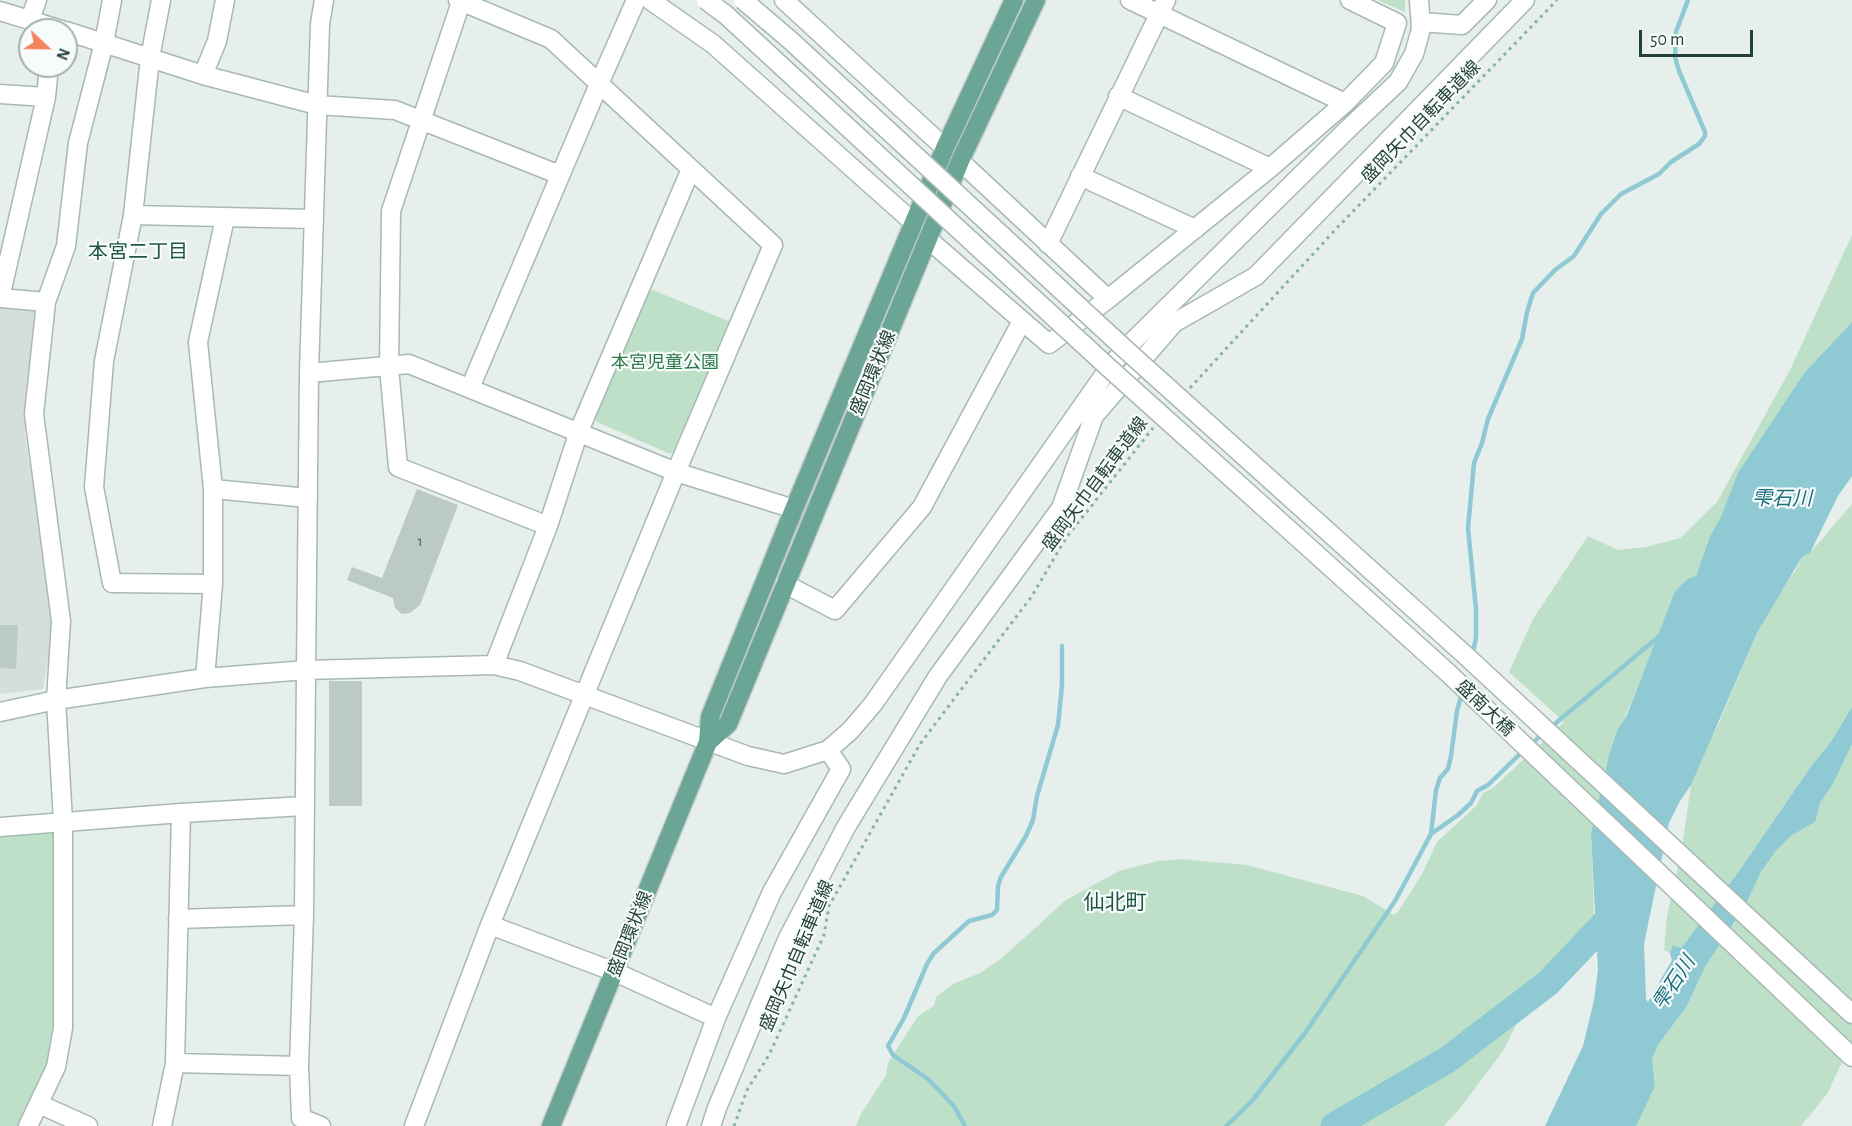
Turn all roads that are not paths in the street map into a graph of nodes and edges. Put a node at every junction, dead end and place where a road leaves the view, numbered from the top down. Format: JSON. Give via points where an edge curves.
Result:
{"nodes":[{"id":1,"x":37,"y":0,"type":"edge"},
{"id":2,"x":112,"y":0,"type":"edge"},
{"id":3,"x":161,"y":0,"type":"edge"},
{"id":4,"x":225,"y":0,"type":"edge"},
{"id":5,"x":324,"y":0,"type":"edge"},
{"id":6,"x":636,"y":0,"type":"edge"},
{"id":7,"x":650,"y":0,"type":"edge"},
{"id":8,"x":706,"y":0,"type":"edge"},
{"id":9,"x":743,"y":0,"type":"edge"},
{"id":10,"x":784,"y":0,"type":"edge"},
{"id":11,"x":1014,"y":0,"type":"edge"},
{"id":12,"x":1036,"y":0,"type":"edge"},
{"id":13,"x":1130,"y":0,"type":"edge"},
{"id":14,"x":1350,"y":0,"type":"edge"},
{"id":15,"x":1419,"y":0,"type":"edge"},
{"id":16,"x":1487,"y":0,"type":"edge"},
{"id":17,"x":1525,"y":0,"type":"edge"},
{"id":18,"x":459,"y":1,"type":"edge"},
{"id":19,"x":1163,"y":7,"type":"edge"},
{"id":20,"x":0,"y":11,"type":"edge"},
{"id":21,"x":23,"y":18,"type":"edge"},
{"id":22,"x":31,"y":18,"type":"edge"},
{"id":23,"x":1421,"y":22,"type":"junction"},
{"id":24,"x":78,"y":36,"type":"edge"},
{"id":25,"x":104,"y":43,"type":"junction"},
{"id":26,"x":150,"y":58,"type":"junction"},
{"id":27,"x":203,"y":75,"type":"junction"},
{"id":28,"x":48,"y":78,"type":"edge"},
{"id":29,"x":599,"y":84,"type":"junction"},
{"id":30,"x":0,"y":94,"type":"edge"},
{"id":31,"x":1118,"y":96,"type":"junction"},
{"id":32,"x":46,"y":97,"type":"junction"},
{"id":33,"x":1345,"y":103,"type":"junction"},
{"id":34,"x":317,"y":105,"type":"junction"},
{"id":35,"x":422,"y":120,"type":"junction"},
{"id":36,"x":945,"y":148,"type":"junction"},
{"id":37,"x":960,"y":161,"type":"junction"},
{"id":38,"x":1270,"y":168,"type":"junction"},
{"id":39,"x":691,"y":170,"type":"junction"},
{"id":40,"x":560,"y":175,"type":"junction"},
{"id":41,"x":1080,"y":176,"type":"junction"},
{"id":42,"x":133,"y":215,"type":"junction"},
{"id":43,"x":225,"y":218,"type":"junction"},
{"id":44,"x":313,"y":219,"type":"junction"},
{"id":45,"x":914,"y":223,"type":"junction"},
{"id":46,"x":1195,"y":229,"type":"junction"},
{"id":47,"x":928,"y":240,"type":"junction"},
{"id":48,"x":1048,"y":243,"type":"junction"},
{"id":49,"x":0,"y":298,"type":"edge"},
{"id":50,"x":1108,"y":299,"type":"junction"},
{"id":51,"x":46,"y":302,"type":"junction"},
{"id":52,"x":1022,"y":321,"type":"junction"},
{"id":53,"x":1125,"y":349,"type":"junction"},
{"id":54,"x":389,"y":367,"type":"junction"},
{"id":55,"x":1108,"y":369,"type":"junction"},
{"id":56,"x":309,"y":373,"type":"junction"},
{"id":57,"x":470,"y":388,"type":"junction"},
{"id":58,"x":579,"y":432,"type":"junction"},
{"id":59,"x":676,"y":472,"type":"junction"},
{"id":60,"x":213,"y":489,"type":"junction"},
{"id":61,"x":308,"y":498,"type":"junction"},
{"id":62,"x":794,"y":509,"type":"junction"},
{"id":63,"x":548,"y":526,"type":"junction"},
{"id":64,"x":213,"y":584,"type":"junction"},
{"id":65,"x":785,"y":584,"type":"junction"},
{"id":66,"x":494,"y":665,"type":"junction"},
{"id":67,"x":306,"y":670,"type":"junction"},
{"id":68,"x":205,"y":678,"type":"junction"},
{"id":69,"x":585,"y":695,"type":"junction"},
{"id":70,"x":56,"y":700,"type":"junction"},
{"id":71,"x":0,"y":712,"type":"edge"},
{"id":72,"x":708,"y":742,"type":"junction"},
{"id":73,"x":828,"y":750,"type":"junction"},
{"id":74,"x":304,"y":806,"type":"junction"},
{"id":75,"x":181,"y":813,"type":"junction"},
{"id":76,"x":63,"y":821,"type":"junction"},
{"id":77,"x":0,"y":827,"type":"edge"},
{"id":78,"x":303,"y":915,"type":"junction"},
{"id":79,"x":178,"y":919,"type":"junction"},
{"id":80,"x":490,"y":925,"type":"junction"},
{"id":81,"x":615,"y":972,"type":"junction"},
{"id":82,"x":1852,"y":1014,"type":"edge"},
{"id":83,"x":716,"y":1018,"type":"junction"},
{"id":84,"x":1852,"y":1057,"type":"edge"},
{"id":85,"x":175,"y":1063,"type":"junction"},
{"id":86,"x":299,"y":1065,"type":"junction"},
{"id":87,"x":39,"y":1104,"type":"junction"},
{"id":88,"x":28,"y":1126,"type":"edge"},
{"id":89,"x":88,"y":1126,"type":"edge"},
{"id":90,"x":162,"y":1126,"type":"edge"},
{"id":91,"x":321,"y":1126,"type":"edge"},
{"id":92,"x":414,"y":1126,"type":"edge"},
{"id":93,"x":551,"y":1126,"type":"edge"},
{"id":94,"x":676,"y":1126,"type":"edge"},
{"id":95,"x":711,"y":1126,"type":"edge"}],
"edges":[{"from":1,"to":22,"type":"street"},
{"from":2,"to":25,"type":"street"},
{"from":3,"to":26,"type":"street"},
{"from":4,"to":27,"type":"street"},
{"from":5,"to":34,"type":"street"},
{"from":6,"to":29,"type":"street"},
{"from":7,"to":45,"type":"street","via":[[713,44]]},
{"from":8,"to":55,"type":"street","name":"盛南大橋","bridge":true},
{"from":9,"to":53,"type":"street","name":"盛南大橋","bridge":true},
{"from":10,"to":36,"type":"street"},
{"from":11,"to":36,"type":"main road","name":"盛岡環状線"},
{"from":12,"to":37,"type":"main road","name":"盛岡環状線"},
{"from":13,"to":19,"type":"street"},
{"from":14,"to":33,"type":"street","via":[[1398,23],[1384,63]]},
{"from":15,"to":23,"type":"street"},
{"from":16,"to":23,"type":"street","via":[[1462,25]]},
{"from":17,"to":95,"type":"street","via":[[1256,276],[1174,322],[1095,416],[1060,508],[938,676],[846,827],[787,940]]},
{"from":18,"to":29,"type":"street","via":[[551,39]]},
{"from":18,"to":35,"type":"street"},
{"from":19,"to":31,"type":"street"},
{"from":19,"to":33,"type":"street"},
{"from":20,"to":21,"type":"street"},
{"from":23,"to":53,"type":"street","via":[[1414,54],[1398,82]]},
{"from":24,"to":25,"type":"street"},
{"from":25,"to":26,"type":"street"},
{"from":25,"to":51,"type":"street","via":[[78,142],[66,246]]},
{"from":26,"to":27,"type":"street"},
{"from":26,"to":42,"type":"street"},
{"from":27,"to":34,"type":"street"},
{"from":28,"to":32,"type":"street"},
{"from":29,"to":39,"type":"street"},
{"from":29,"to":40,"type":"street"},
{"from":30,"to":32,"type":"street"},
{"from":31,"to":38,"type":"street"},
{"from":31,"to":41,"type":"street"},
{"from":32,"to":49,"type":"street"},
{"from":33,"to":38,"type":"street"},
{"from":34,"to":35,"type":"street","via":[[394,110]]},
{"from":34,"to":44,"type":"street"},
{"from":35,"to":40,"type":"street"},
{"from":35,"to":54,"type":"street","via":[[391,211]]},
{"from":36,"to":45,"type":"main road","name":"盛岡環状線"},
{"from":37,"to":47,"type":"main road","name":"盛岡環状線"},
{"from":37,"to":48,"type":"street"},
{"from":38,"to":46,"type":"street"},
{"from":39,"to":58,"type":"street"},
{"from":39,"to":59,"type":"street","via":[[772,245]]},
{"from":40,"to":57,"type":"street"},
{"from":41,"to":46,"type":"street"},
{"from":41,"to":48,"type":"street"},
{"from":42,"to":43,"type":"street"},
{"from":42,"to":64,"type":"street","via":[[104,361],[94,487],[112,583]]},
{"from":43,"to":44,"type":"street"},
{"from":43,"to":60,"type":"street","via":[[198,342]]},
{"from":44,"to":56,"type":"street"},
{"from":45,"to":62,"type":"main road","name":"盛岡環状線"},
{"from":46,"to":50,"type":"street"},
{"from":47,"to":52,"type":"street"},
{"from":47,"to":65,"type":"main road","name":"盛岡環状線"},
{"from":48,"to":50,"type":"street"},
{"from":49,"to":51,"type":"street"},
{"from":50,"to":52,"type":"street","via":[[1049,344]]},
{"from":51,"to":70,"type":"street","via":[[34,414],[61,621]]},
{"from":52,"to":65,"type":"street","via":[[922,507],[835,610]]},
{"from":53,"to":55,"type":"street"},
{"from":53,"to":82,"type":"street","name":"盛南大橋","bridge":true,"via":[[1464,654]]},
{"from":54,"to":56,"type":"street"},
{"from":54,"to":57,"type":"street","via":[[408,364]]},
{"from":54,"to":63,"type":"street","via":[[398,467]]},
{"from":55,"to":73,"type":"street","via":[[873,704]]},
{"from":55,"to":84,"type":"street","name":"盛南大橋","bridge":true,"via":[[1446,671]]},
{"from":56,"to":61,"type":"street"},
{"from":57,"to":58,"type":"street"},
{"from":58,"to":59,"type":"street"},
{"from":58,"to":63,"type":"street"},
{"from":59,"to":62,"type":"street"},
{"from":59,"to":69,"type":"street"},
{"from":60,"to":61,"type":"street"},
{"from":60,"to":64,"type":"street"},
{"from":61,"to":67,"type":"street"},
{"from":62,"to":72,"type":"main road","name":"盛岡環状線","via":[[710,717]]},
{"from":63,"to":66,"type":"street"},
{"from":64,"to":68,"type":"street"},
{"from":65,"to":72,"type":"main road","name":"盛岡環状線","via":[[728,724]]},
{"from":66,"to":67,"type":"street"},
{"from":66,"to":69,"type":"street"},
{"from":67,"to":68,"type":"street"},
{"from":67,"to":74,"type":"street"},
{"from":68,"to":70,"type":"street"},
{"from":69,"to":72,"type":"street"},
{"from":69,"to":80,"type":"street"},
{"from":70,"to":71,"type":"street"},
{"from":70,"to":76,"type":"street"},
{"from":72,"to":73,"type":"street","via":[[784,764]]},
{"from":72,"to":81,"type":"main road","name":"盛岡環状線"},
{"from":73,"to":83,"type":"street","via":[[841,770],[772,892]]},
{"from":74,"to":75,"type":"street"},
{"from":74,"to":78,"type":"street"},
{"from":75,"to":76,"type":"street"},
{"from":75,"to":79,"type":"street"},
{"from":76,"to":77,"type":"street"},
{"from":76,"to":87,"type":"street","via":[[63,1028],[56,1067]]},
{"from":78,"to":79,"type":"street"},
{"from":78,"to":86,"type":"street"},
{"from":79,"to":85,"type":"street"},
{"from":80,"to":81,"type":"street"},
{"from":80,"to":92,"type":"street"},
{"from":81,"to":83,"type":"street"},
{"from":81,"to":93,"type":"main road","name":"盛岡環状線"},
{"from":83,"to":94,"type":"street"},
{"from":85,"to":86,"type":"street"},
{"from":85,"to":90,"type":"street"},
{"from":86,"to":91,"type":"street","via":[[301,1118]]},
{"from":87,"to":88,"type":"street"},
{"from":87,"to":89,"type":"street"}]}
